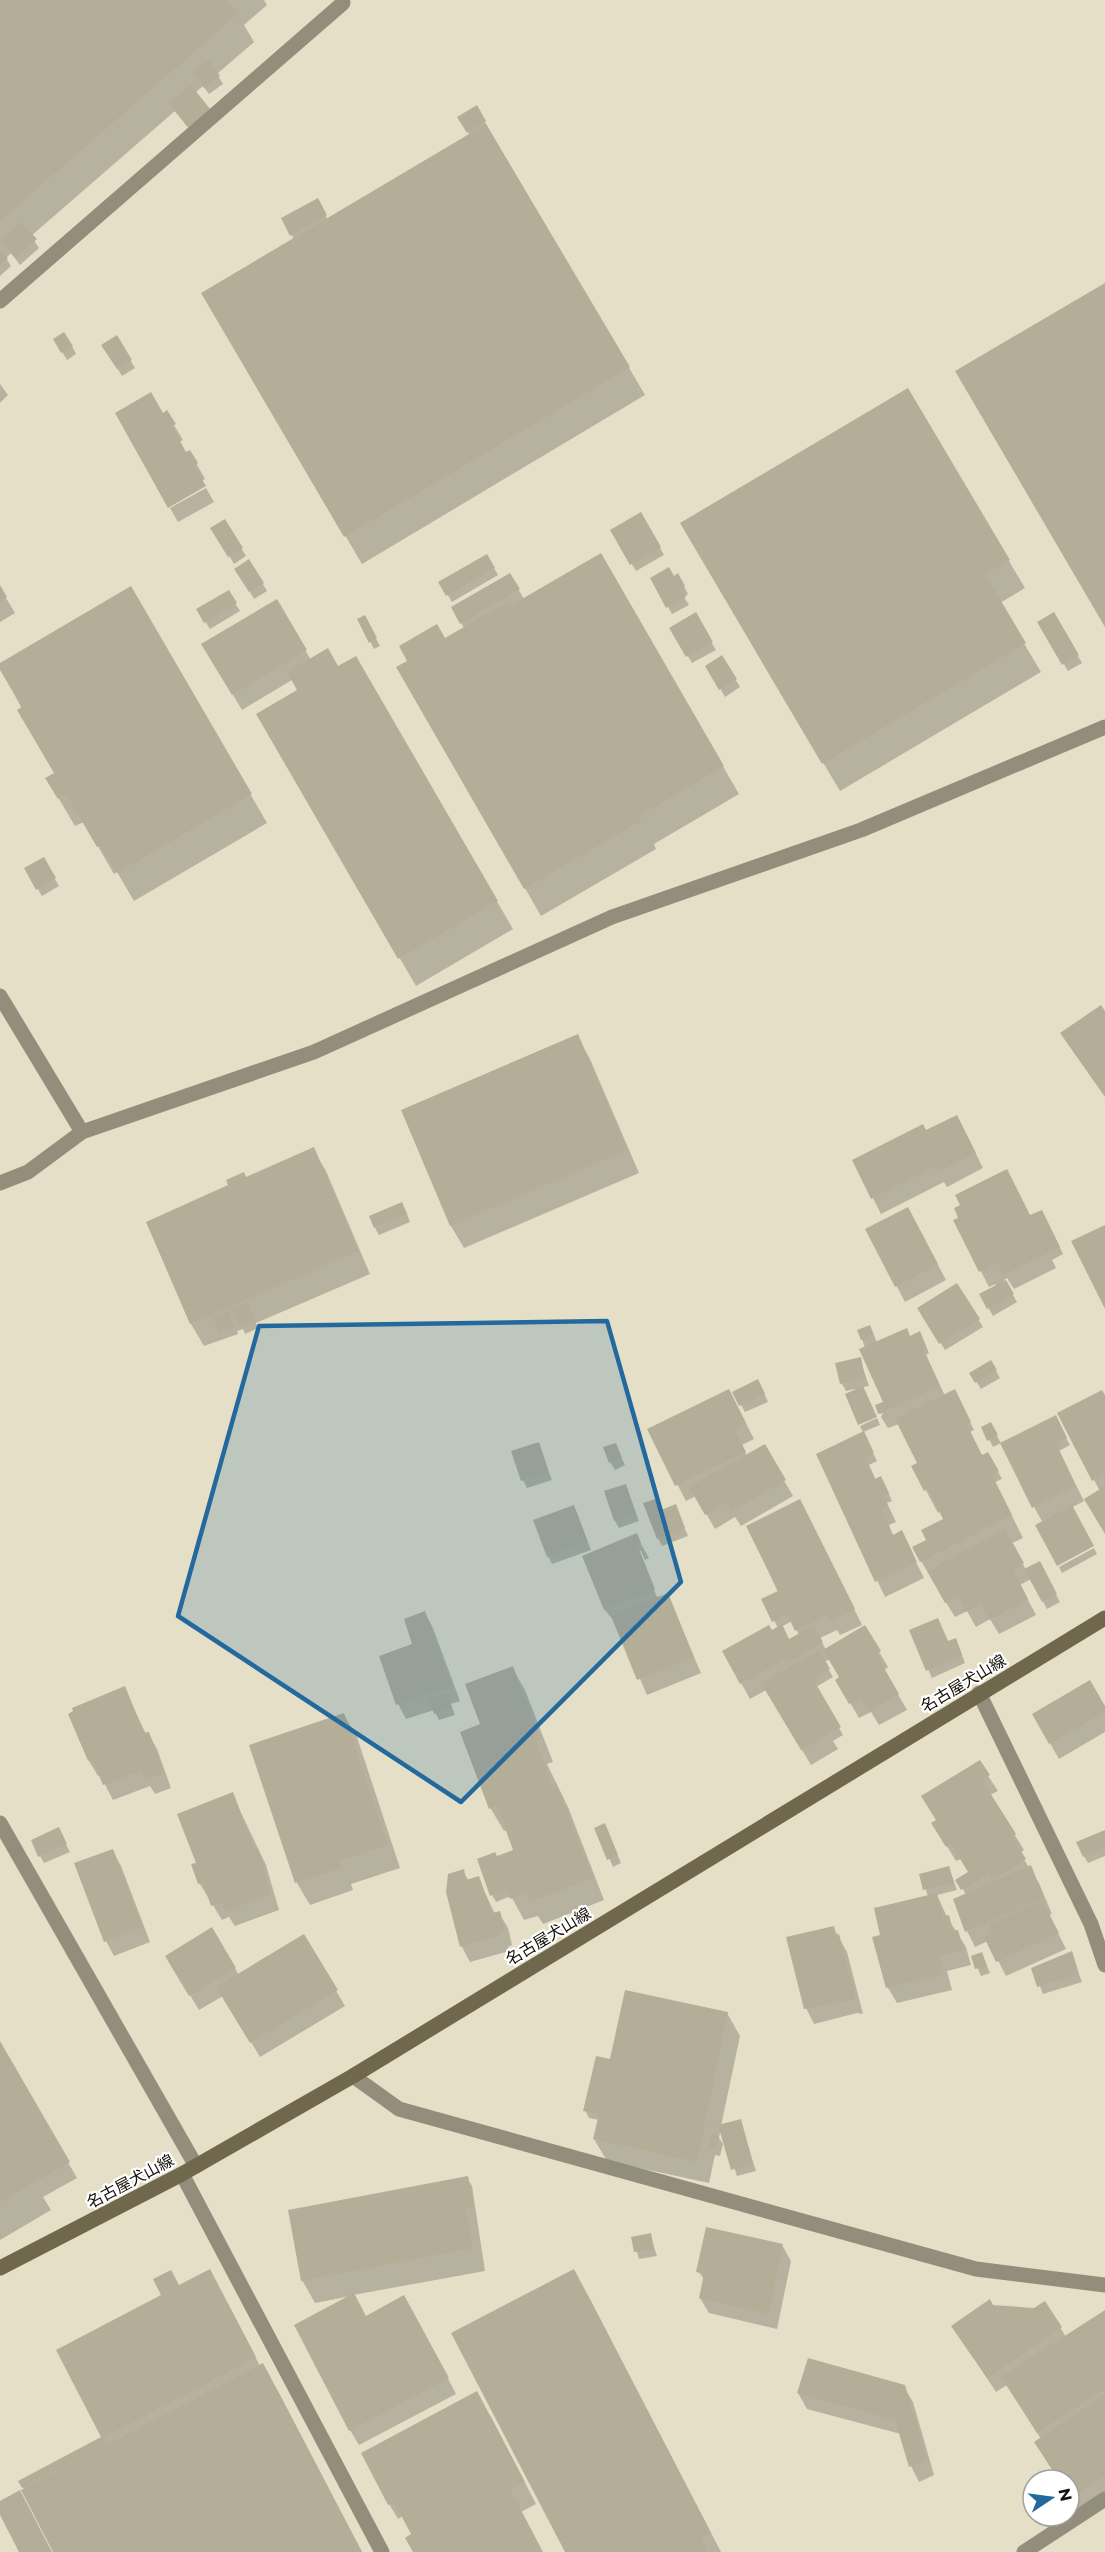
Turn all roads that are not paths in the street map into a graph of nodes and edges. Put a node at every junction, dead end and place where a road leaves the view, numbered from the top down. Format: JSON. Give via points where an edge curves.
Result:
{"nodes":[{"id":1,"x":343,"y":3,"type":"dead end"},
{"id":2,"x":0,"y":301,"type":"edge"},
{"id":3,"x":1105,"y":727,"type":"edge"},
{"id":4,"x":0,"y":996,"type":"edge"},
{"id":5,"x":82,"y":1132,"type":"junction"},
{"id":6,"x":0,"y":1183,"type":"edge"},
{"id":7,"x":1105,"y":1618,"type":"edge"},
{"id":8,"x":979,"y":1693,"type":"junction"},
{"id":9,"x":0,"y":1822,"type":"edge"},
{"id":10,"x":1105,"y":1965,"type":"edge"},
{"id":11,"x":353,"y":2076,"type":"junction"},
{"id":12,"x":196,"y":2166,"type":"junction"},
{"id":13,"x":182,"y":2174,"type":"junction"},
{"id":14,"x":0,"y":2268,"type":"edge"},
{"id":15,"x":1105,"y":2284,"type":"edge"},
{"id":16,"x":1105,"y":2499,"type":"edge"},
{"id":17,"x":382,"y":2552,"type":"edge"},
{"id":18,"x":1024,"y":2552,"type":"edge"}],
"edges":[{"from":1,"to":2,"type":"street"},
{"from":3,"to":5,"type":"street","via":[[861,830],[612,917],[314,1052]]},
{"from":4,"to":5,"type":"street"},
{"from":5,"to":6,"type":"street","via":[[28,1172]]},
{"from":7,"to":8,"type":"main road","name":"名古屋犬山線"},
{"from":8,"to":10,"type":"street","via":[[1091,1924]]},
{"from":8,"to":11,"type":"main road","name":"名古屋犬山線"},
{"from":9,"to":12,"type":"street"},
{"from":11,"to":12,"type":"main road","name":"名古屋犬山線"},
{"from":11,"to":15,"type":"street","via":[[399,2109],[422,2116],[976,2269]]},
{"from":12,"to":13,"type":"main road","name":"名古屋犬山線"},
{"from":13,"to":14,"type":"main road","name":"名古屋犬山線"},
{"from":13,"to":17,"type":"street"},
{"from":16,"to":18,"type":"street"}]}
